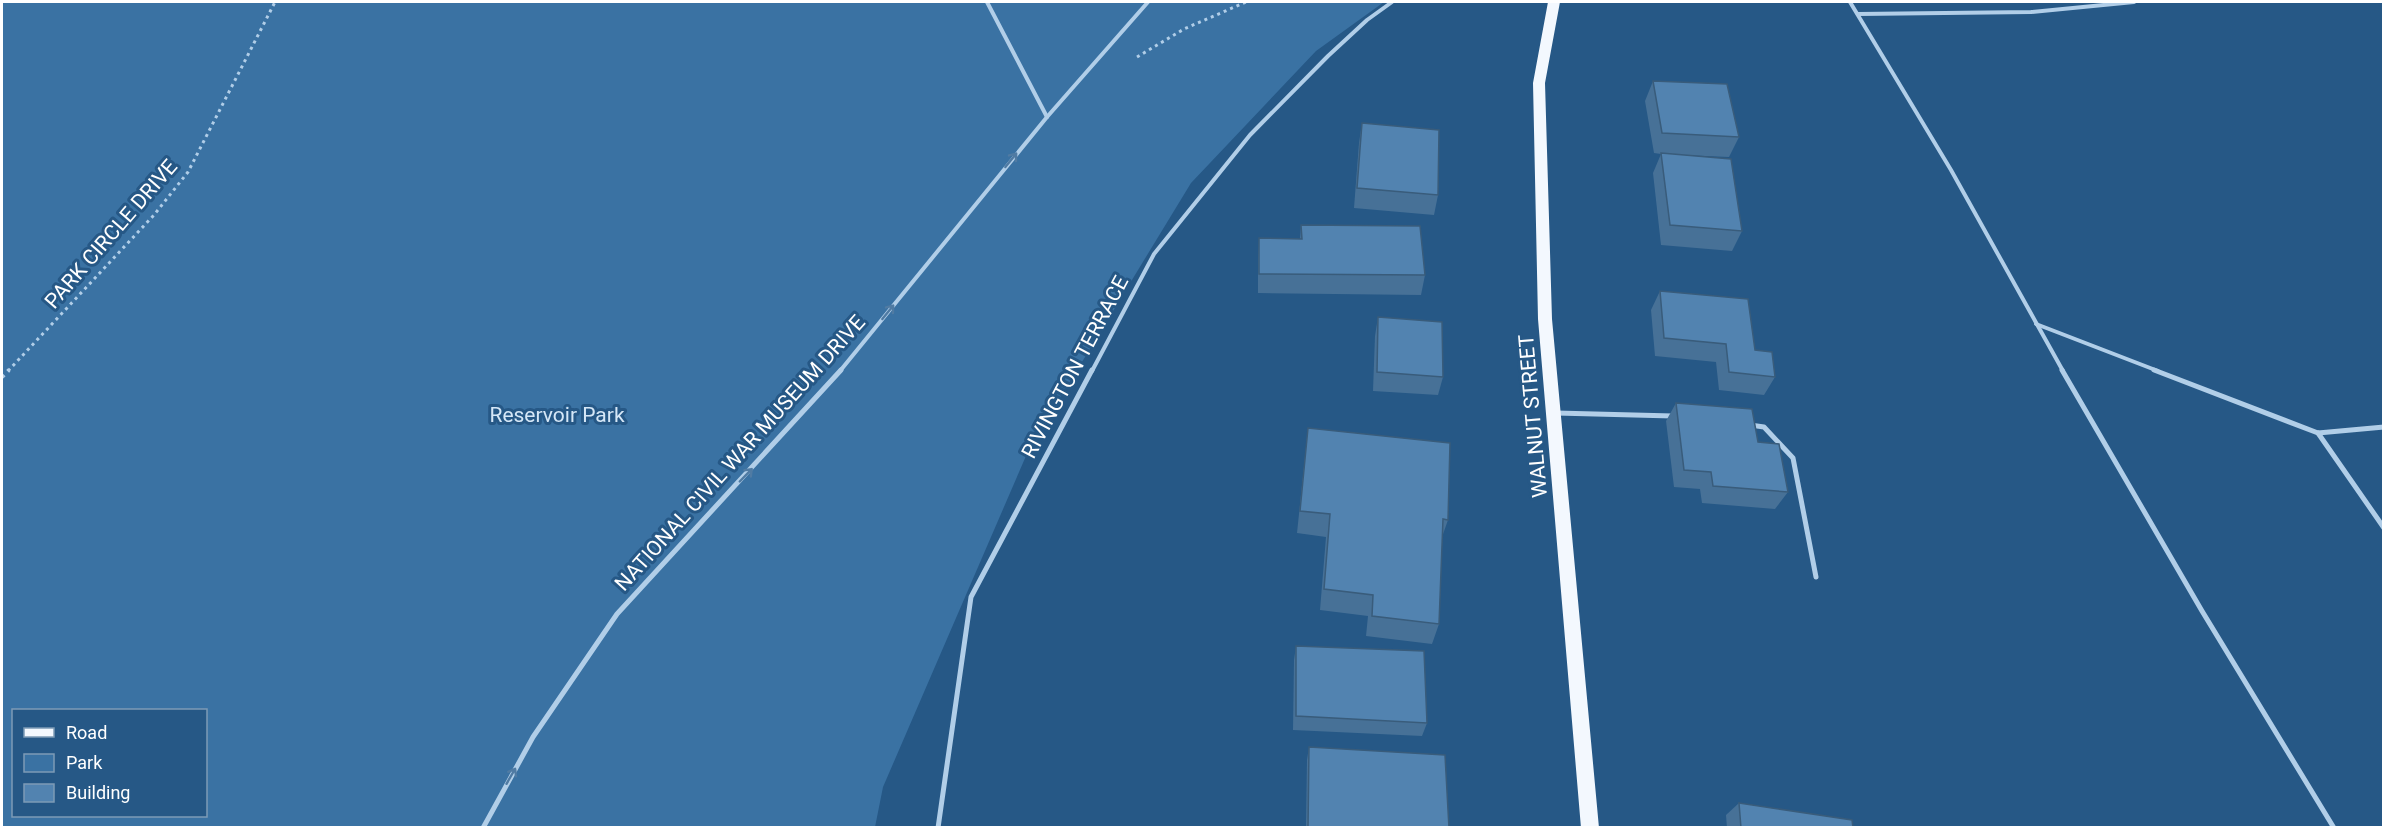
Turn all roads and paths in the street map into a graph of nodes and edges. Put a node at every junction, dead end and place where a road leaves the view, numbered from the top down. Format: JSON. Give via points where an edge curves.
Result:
{"nodes":[{"id":1,"x":275,"y":2,"type":"edge"},
{"id":2,"x":987,"y":2,"type":"edge"},
{"id":3,"x":1148,"y":2,"type":"edge"},
{"id":4,"x":1246,"y":2,"type":"edge"},
{"id":5,"x":1392,"y":2,"type":"edge"},
{"id":6,"x":1554,"y":2,"type":"edge"},
{"id":7,"x":1851,"y":2,"type":"edge"},
{"id":8,"x":2134,"y":2,"type":"edge"},
{"id":9,"x":1858,"y":14,"type":"junction"},
{"id":10,"x":1087,"y":73,"type":"junction"},
{"id":11,"x":1047,"y":117,"type":"junction"},
{"id":12,"x":2036,"y":324,"type":"junction"},
{"id":13,"x":2,"y":378,"type":"edge"},
{"id":14,"x":1553,"y":413,"type":"junction"},
{"id":15,"x":1685,"y":417,"type":"edge"},
{"id":16,"x":1741,"y":424,"type":"edge"},
{"id":17,"x":2384,"y":427,"type":"edge"},
{"id":18,"x":2318,"y":434,"type":"junction"},
{"id":19,"x":2384,"y":528,"type":"edge"},
{"id":20,"x":1816,"y":577,"type":"dead end"},
{"id":21,"x":483,"y":828,"type":"edge"},
{"id":22,"x":938,"y":828,"type":"edge"},
{"id":23,"x":1590,"y":828,"type":"edge"},
{"id":24,"x":2334,"y":828,"type":"edge"}],
"edges":[{"from":1,"to":13,"type":"path","name":"PARK CIRCLE DRIVE","via":[[188,172],[154,215]]},
{"from":2,"to":11,"type":"lane"},
{"from":3,"to":10,"type":"lane","name":"NATIONAL CIVIL WAR MUSEUM DRIVE"},
{"from":4,"to":10,"type":"path","via":[[1184,29],[1123,67]]},
{"from":5,"to":22,"type":"lane","name":"RIVINGTON TERRACE","via":[[1328,56],[1250,135],[1154,254],[972,597]]},
{"from":6,"to":14,"type":"main road","name":"WALNUT STREET","via":[[1539,83],[1545,319]]},
{"from":7,"to":9,"type":"lane"},
{"from":8,"to":9,"type":"lane","via":[[2030,12]]},
{"from":9,"to":12,"type":"lane"},
{"from":10,"to":11,"type":"lane","name":"NATIONAL CIVIL WAR MUSEUM DRIVE"},
{"from":21,"to":11,"type":"lane","name":"NATIONAL CIVIL WAR MUSEUM DRIVE","one_way":true,"via":[[533,737],[617,615],[833,380]]},
{"from":12,"to":18,"type":"lane"},
{"from":12,"to":24,"type":"lane","via":[[2202,611]]},
{"from":14,"to":15,"type":"lane"},
{"from":14,"to":23,"type":"main road","name":"WALNUT STREET"},
{"from":16,"to":20,"type":"lane","via":[[1764,427],[1793,458]]},
{"from":17,"to":18,"type":"lane"},
{"from":18,"to":19,"type":"lane"}]}
